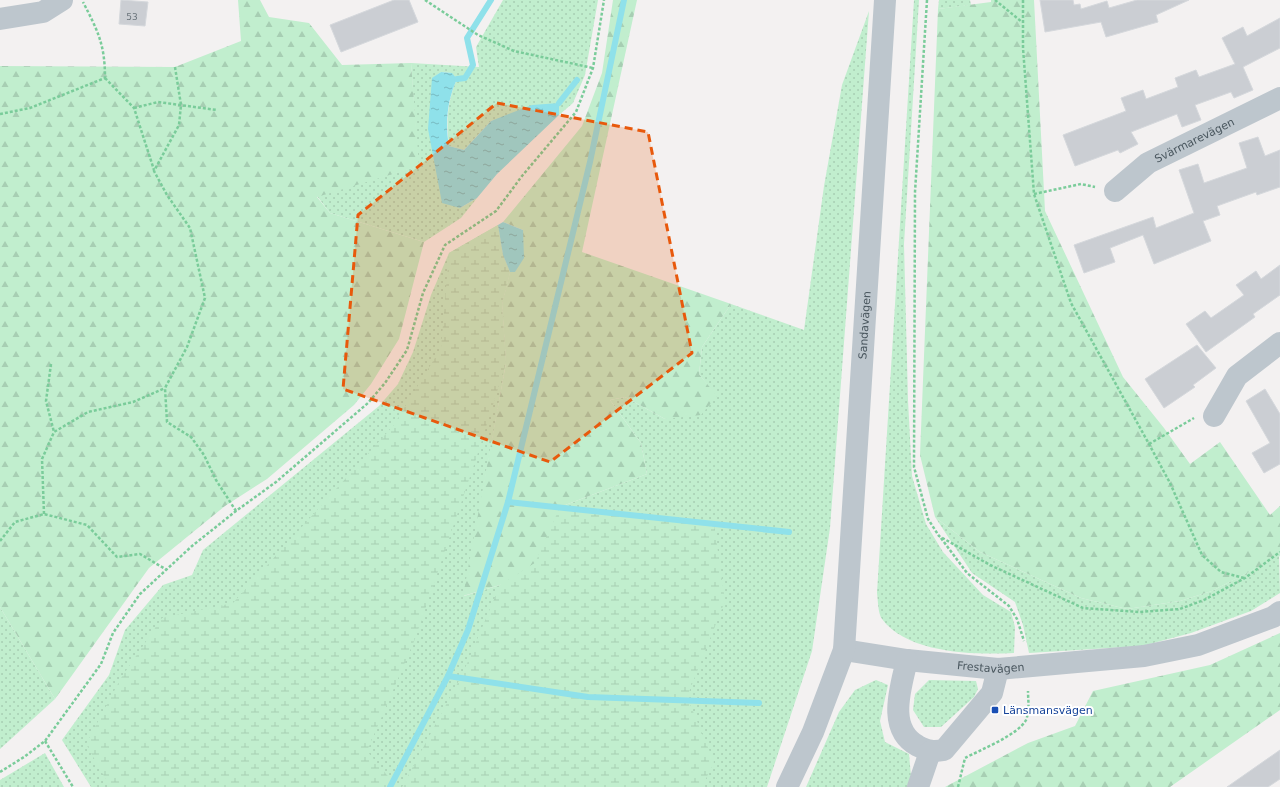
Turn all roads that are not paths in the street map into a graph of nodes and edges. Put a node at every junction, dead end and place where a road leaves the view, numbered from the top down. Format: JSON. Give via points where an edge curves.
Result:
{"nodes":[{"id":1,"x":62,"y":0,"type":"edge"},
{"id":2,"x":885,"y":0,"type":"edge"},
{"id":3,"x":0,"y":19,"type":"edge"},
{"id":4,"x":1280,"y":98,"type":"edge"},
{"id":5,"x":1115,"y":192,"type":"road end"},
{"id":6,"x":1280,"y":342,"type":"edge"},
{"id":7,"x":1214,"y":416,"type":"road end"},
{"id":8,"x":1280,"y":612,"type":"edge"},
{"id":9,"x":844,"y":650,"type":"junction"},
{"id":10,"x":907,"y":660,"type":"junction"},
{"id":11,"x":998,"y":670,"type":"junction"},
{"id":12,"x":930,"y":752,"type":"junction"},
{"id":13,"x":787,"y":787,"type":"edge"},
{"id":14,"x":918,"y":787,"type":"edge"}],
"edges":[{"from":1,"to":3,"type":"street","via":[[43,12]]},
{"from":2,"to":9,"type":"street","name":"Sandavägen"},
{"from":4,"to":5,"type":"street","name":"Svärmarevägen","via":[[1148,163]]},
{"from":6,"to":7,"type":"street","via":[[1237,376]]},
{"from":8,"to":11,"type":"street","name":"Frestavägen","via":[[1273,617],[1198,645],[1144,656]]},
{"from":9,"to":10,"type":"street","name":"Frestavägen"},
{"from":9,"to":13,"type":"street","via":[[813,732]]},
{"from":10,"to":11,"type":"street","name":"Frestavägen"},
{"from":10,"to":12,"type":"street","via":[[898,699],[900,727],[911,742]]},
{"from":11,"to":12,"type":"street","via":[[992,693],[944,750]]},
{"from":12,"to":14,"type":"street"}]}
